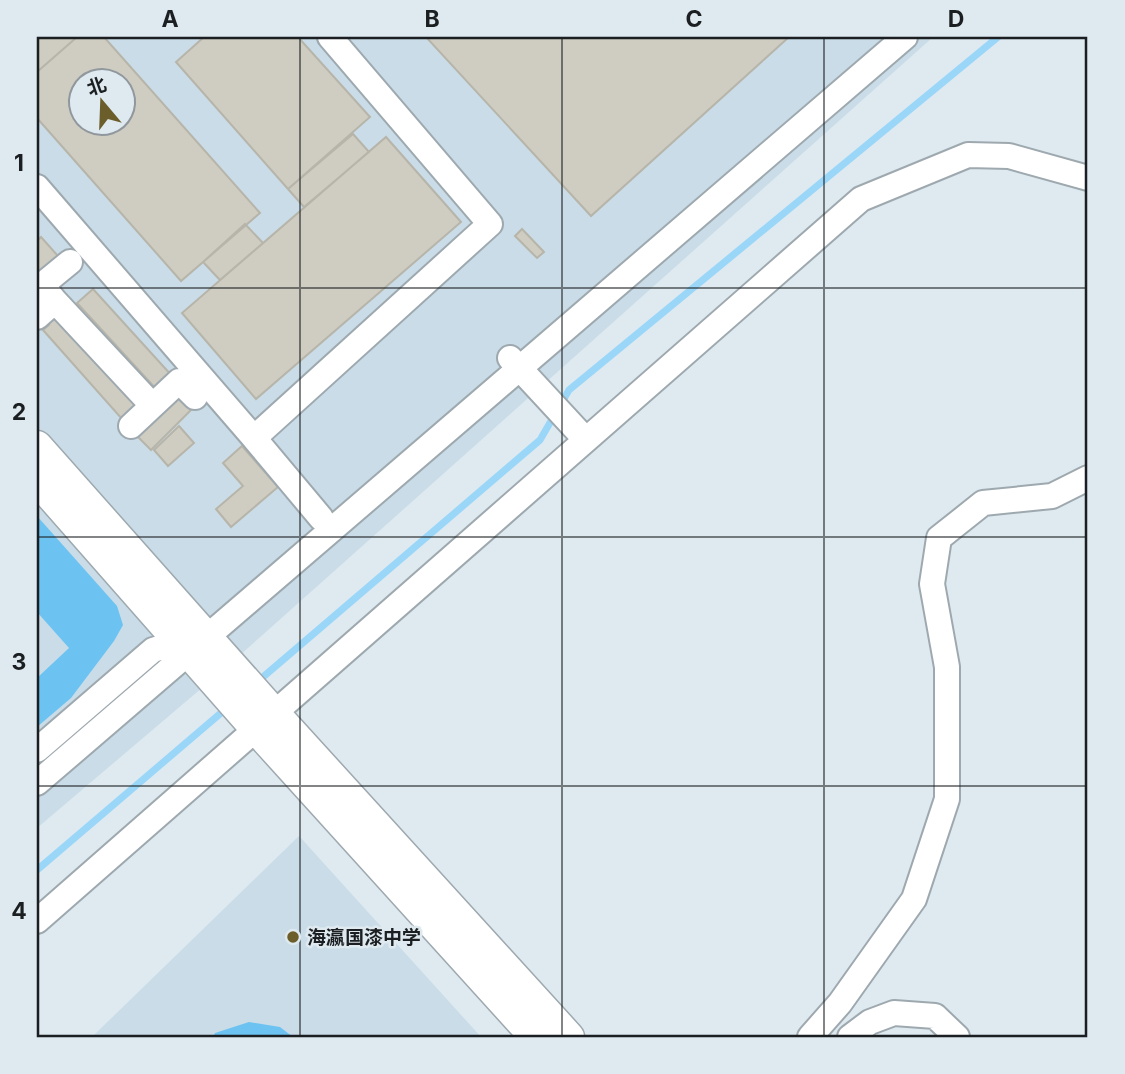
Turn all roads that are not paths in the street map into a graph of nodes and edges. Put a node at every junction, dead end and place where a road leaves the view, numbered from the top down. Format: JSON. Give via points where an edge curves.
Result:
{"nodes":[{"id":1,"x":330,"y":37,"type":"edge"},
{"id":2,"x":885,"y":37,"type":"edge"},
{"id":3,"x":905,"y":37,"type":"edge"},
{"id":4,"x":1088,"y":178,"type":"edge"},
{"id":5,"x":37,"y":187,"type":"edge"},
{"id":6,"x":70,"y":262,"type":"dead end"},
{"id":7,"x":46,"y":309,"type":"edge"},
{"id":8,"x":521,"y":371,"type":"junction"},
{"id":9,"x":195,"y":397,"type":"dead end"},
{"id":10,"x":152,"y":405,"type":"junction"},
{"id":11,"x":131,"y":426,"type":"dead end"},
{"id":12,"x":578,"y":432,"type":"junction"},
{"id":13,"x":254,"y":438,"type":"junction"},
{"id":14,"x":37,"y":446,"type":"edge"},
{"id":15,"x":1088,"y":478,"type":"edge"},
{"id":16,"x":37,"y":480,"type":"edge"},
{"id":17,"x":321,"y":519,"type":"junction"},
{"id":18,"x":192,"y":639,"type":"junction"},
{"id":19,"x":265,"y":721,"type":"junction"},
{"id":20,"x":37,"y":750,"type":"edge"},
{"id":21,"x":37,"y":783,"type":"edge"},
{"id":22,"x":37,"y":921,"type":"edge"},
{"id":23,"x":535,"y":1037,"type":"edge"},
{"id":24,"x":569,"y":1037,"type":"edge"},
{"id":25,"x":810,"y":1037,"type":"edge"},
{"id":26,"x":850,"y":1037,"type":"edge"},
{"id":27,"x":957,"y":1037,"type":"edge"}],
"edges":[{"from":1,"to":13,"type":"street","via":[[490,224]]},
{"from":2,"to":8,"type":"street"},
{"from":3,"to":8,"type":"street"},
{"from":4,"to":12,"type":"street","via":[[1009,156],[968,155],[861,199]]},
{"from":5,"to":13,"type":"street"},
{"from":6,"to":7,"type":"street","via":[[42,285]]},
{"from":7,"to":10,"type":"street"},
{"from":8,"to":12,"type":"street"},
{"from":8,"to":17,"type":"street"},
{"from":8,"to":18,"type":"street"},
{"from":9,"to":10,"type":"street","via":[[178,381]]},
{"from":10,"to":11,"type":"street"},
{"from":12,"to":19,"type":"street"},
{"from":13,"to":17,"type":"street"},
{"from":14,"to":18,"type":"main road"},
{"from":15,"to":25,"type":"street","via":[[1052,496],[983,503],[939,538],[932,584],[947,667],[947,799],[915,899],[841,1003]]},
{"from":16,"to":18,"type":"main road"},
{"from":17,"to":18,"type":"street"},
{"from":18,"to":19,"type":"main road"},
{"from":18,"to":20,"type":"street","via":[[153,650]]},
{"from":18,"to":21,"type":"street"},
{"from":19,"to":22,"type":"street"},
{"from":19,"to":23,"type":"main road"},
{"from":19,"to":24,"type":"main road"},
{"from":26,"to":27,"type":"street","via":[[870,1022],[894,1013],[935,1016]]}]}
